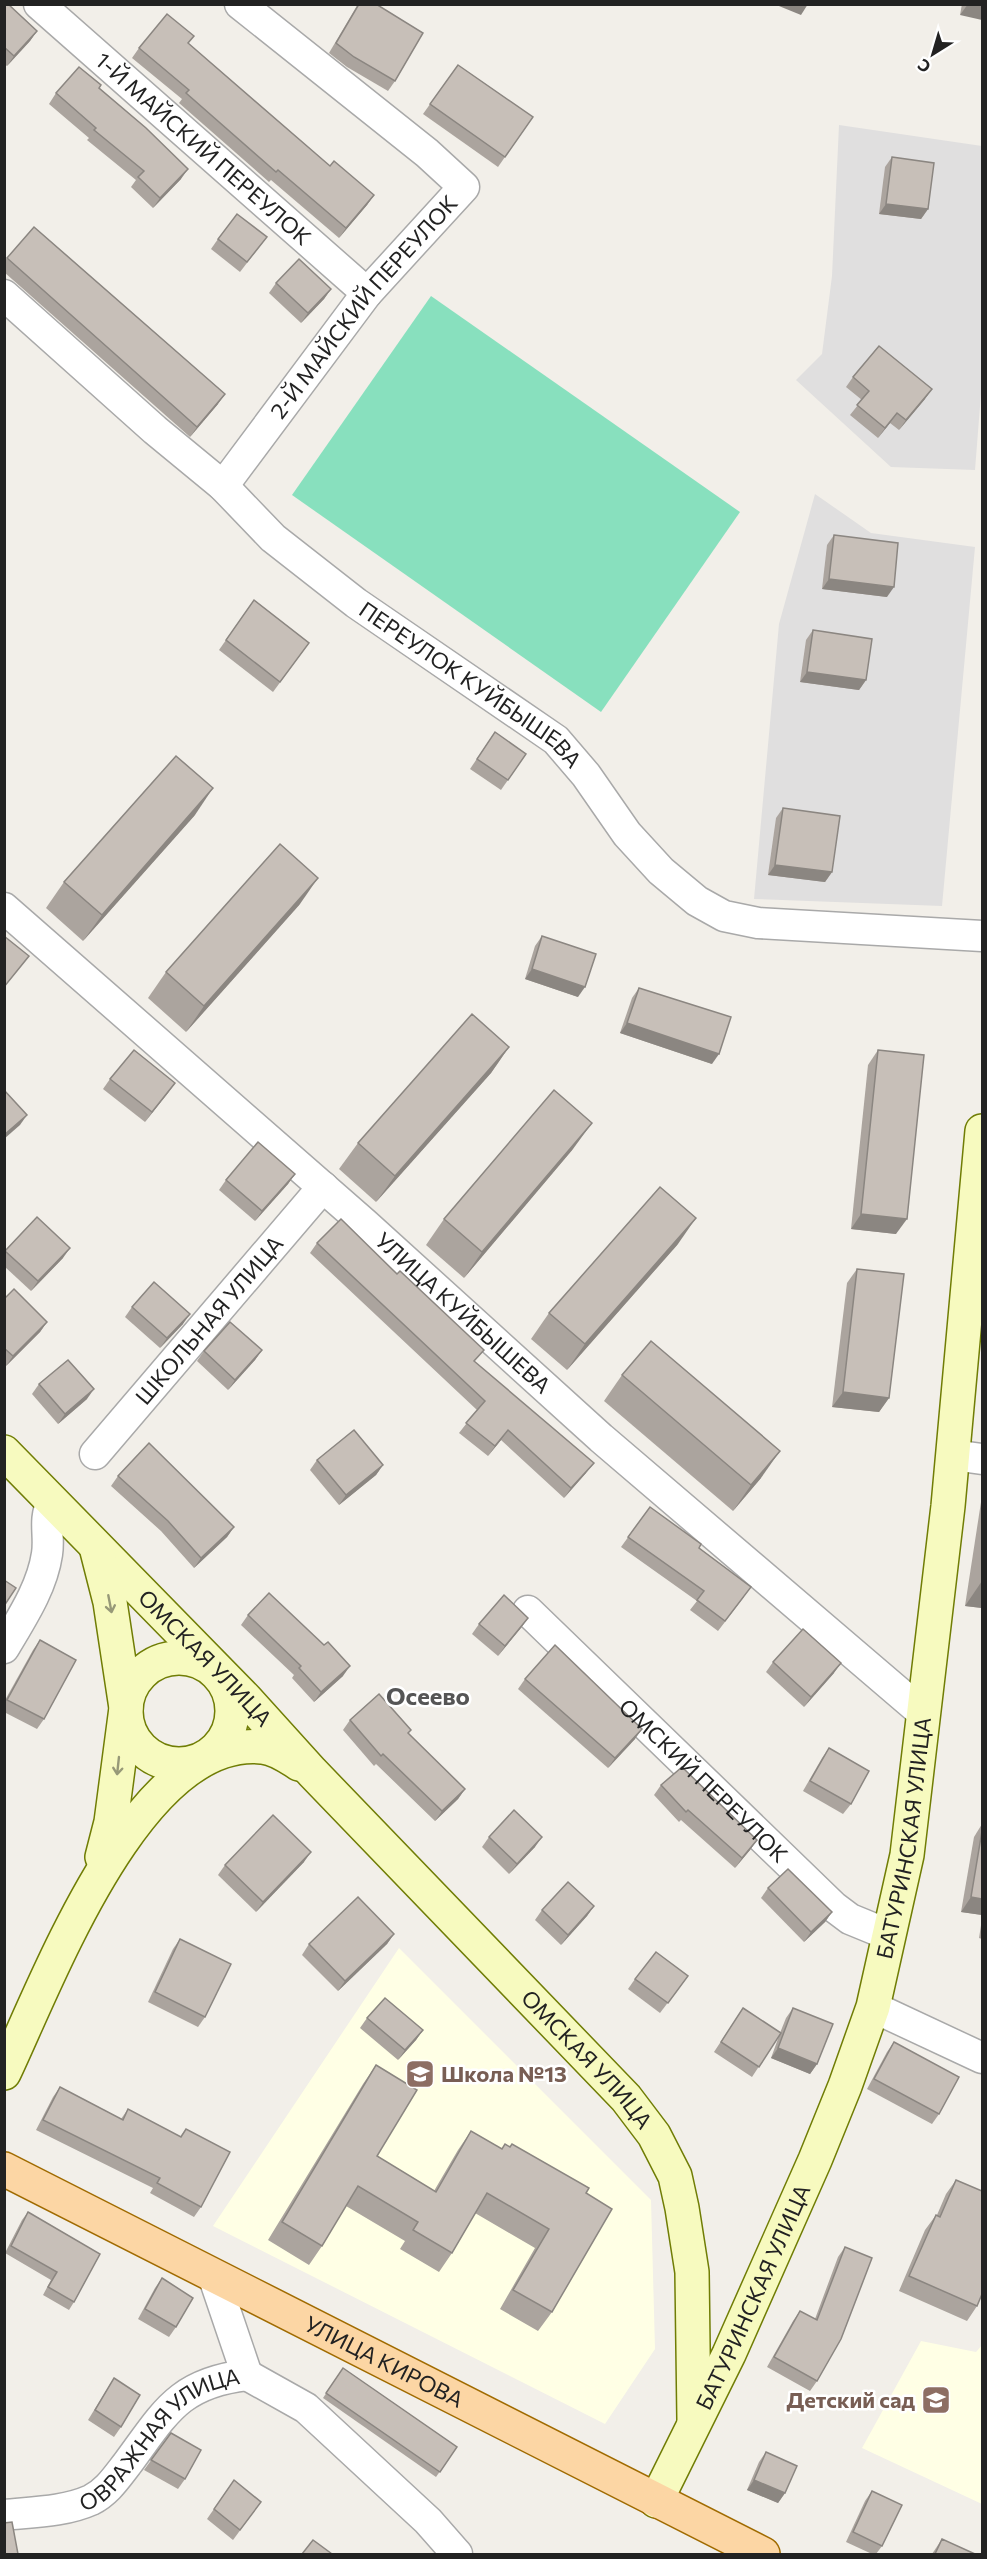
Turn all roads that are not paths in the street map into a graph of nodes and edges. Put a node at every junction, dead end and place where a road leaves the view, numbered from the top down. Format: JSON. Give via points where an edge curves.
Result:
{"nodes":[{"id":1,"x":39,"y":4,"type":"edge"},
{"id":2,"x":240,"y":4,"type":"edge"},
{"id":3,"x":367,"y":293,"type":"junction"},
{"id":4,"x":4,"y":295,"type":"edge"},
{"id":5,"x":223,"y":486,"type":"junction"},
{"id":6,"x":4,"y":908,"type":"edge"},
{"id":7,"x":982,"y":936,"type":"edge"},
{"id":8,"x":982,"y":1131,"type":"edge"},
{"id":9,"x":323,"y":1187,"type":"junction"},
{"id":10,"x":4,"y":1452,"type":"edge"},
{"id":11,"x":95,"y":1454,"type":"dead end"},
{"id":12,"x":968,"y":1457,"type":"edge"},
{"id":13,"x":52,"y":1503,"type":"junction"},
{"id":14,"x":96,"y":1547,"type":"junction"},
{"id":15,"x":528,"y":1611,"type":"dead end"},
{"id":16,"x":4,"y":1648,"type":"edge"},
{"id":17,"x":217,"y":1671,"type":"junction"},
{"id":18,"x":126,"y":1708,"type":"junction"},
{"id":19,"x":924,"y":1714,"type":"junction"},
{"id":20,"x":206,"y":1757,"type":"junction"},
{"id":21,"x":312,"y":1772,"type":"junction"},
{"id":22,"x":92,"y":1887,"type":"junction"},
{"id":23,"x":889,"y":1935,"type":"junction"},
{"id":24,"x":873,"y":2007,"type":"junction"},
{"id":25,"x":982,"y":2058,"type":"edge"},
{"id":26,"x":4,"y":2073,"type":"edge"},
{"id":27,"x":4,"y":2169,"type":"edge"},
{"id":28,"x":213,"y":2275,"type":"junction"},
{"id":29,"x":247,"y":2375,"type":"junction"},
{"id":30,"x":694,"y":2424,"type":"junction"},
{"id":31,"x":656,"y":2501,"type":"junction"},
{"id":32,"x":4,"y":2515,"type":"edge"},
{"id":33,"x":457,"y":2554,"type":"edge"},
{"id":34,"x":763,"y":2554,"type":"edge"}],
"edges":[{"from":1,"to":3,"type":"street","name":"1-Й МАЙСКИЙ ПЕРЕУЛОК"},
{"from":2,"to":3,"type":"street","name":"2-Й МАЙСКИЙ ПЕРЕУЛОК","via":[[427,153],[464,188]]},
{"from":3,"to":5,"type":"street","name":"2-Й МАЙСКИЙ ПЕРЕУЛОК"},
{"from":4,"to":5,"type":"street","name":"ПЕРЕУЛОК КУЙБЫШЕВА"},
{"from":5,"to":7,"type":"street","name":"ПЕРЕУЛОК КУЙБЫШЕВА","via":[[273,538],[356,603],[556,740],[627,834],[661,871],[697,901],[724,916],[758,923]]},
{"from":6,"to":9,"type":"street","name":"УЛИЦА КУЙБЫШЕВА"},
{"from":8,"to":12,"type":"street","name":"БАТУРИНСКАЯ УЛИЦА"},
{"from":9,"to":11,"type":"street","name":"ШКОЛЬНАЯ УЛИЦА"},
{"from":9,"to":19,"type":"street","name":"УЛИЦА КУЙБЫШЕВА","via":[[601,1438]]},
{"from":10,"to":13,"type":"street","name":"ОМСКАЯ УЛИЦА"},
{"from":12,"to":19,"type":"street","name":"БАТУРИНСКАЯ УЛИЦА"},
{"from":13,"to":14,"type":"street","name":"ОМСКАЯ УЛИЦА"},
{"from":13,"to":16,"type":"street","via":[[47,1512],[48,1552],[41,1576]]},
{"from":14,"to":17,"type":"street","name":"ОМСКАЯ УЛИЦА"},
{"from":14,"to":18,"type":"street","name":"ОМСКАЯ УЛИЦА","one_way":true,"via":[[110,1602]]},
{"from":15,"to":23,"type":"street","name":"ОМСКИЙ ПЕРЕУЛОК","via":[[834,1907],[850,1919]]},
{"from":17,"to":18,"type":"street","via":[[184,1659],[156,1663],[135,1682]]},
{"from":17,"to":20,"type":"street","via":[[229,1692],[232,1720],[223,1742]]},
{"from":17,"to":21,"type":"street","name":"ОМСКАЯ УЛИЦА"},
{"from":18,"to":20,"type":"street","via":[[132,1736],[151,1757],[178,1765]]},
{"from":18,"to":22,"type":"street","one_way":true,"via":[[111,1822]]},
{"from":19,"to":23,"type":"street","name":"БАТУРИНСКАЯ УЛИЦА","via":[[907,1855]]},
{"from":20,"to":21,"type":"street","name":"ОМСКАЯ УЛИЦА","via":[[263,1747],[280,1752]]},
{"from":20,"to":22,"type":"street","via":[[147,1809]]},
{"from":21,"to":30,"type":"street","name":"ОМСКАЯ УЛИЦА","via":[[626,2098],[654,2135],[675,2176],[692,2272]]},
{"from":22,"to":26,"type":"street"},
{"from":23,"to":24,"type":"street","name":"БАТУРИНСКАЯ УЛИЦА"},
{"from":24,"to":25,"type":"street"},
{"from":24,"to":30,"type":"street","name":"БАТУРИНСКАЯ УЛИЦА","via":[[815,2160]]},
{"from":27,"to":28,"type":"main road","name":"УЛИЦА КИРОВА"},
{"from":28,"to":29,"type":"street","name":"ОВРАЖНАЯ УЛИЦА"},
{"from":28,"to":31,"type":"main road","name":"УЛИЦА КИРОВА"},
{"from":29,"to":32,"type":"street","name":"ОВРАЖНАЯ УЛИЦА","via":[[216,2378],[182,2396],[110,2487],[91,2499],[59,2509]]},
{"from":29,"to":33,"type":"street","via":[[306,2408],[428,2521]]},
{"from":30,"to":31,"type":"street","name":"БАТУРИНСКАЯ УЛИЦА"},
{"from":31,"to":34,"type":"main road","name":"УЛИЦА КИРОВА"}]}
